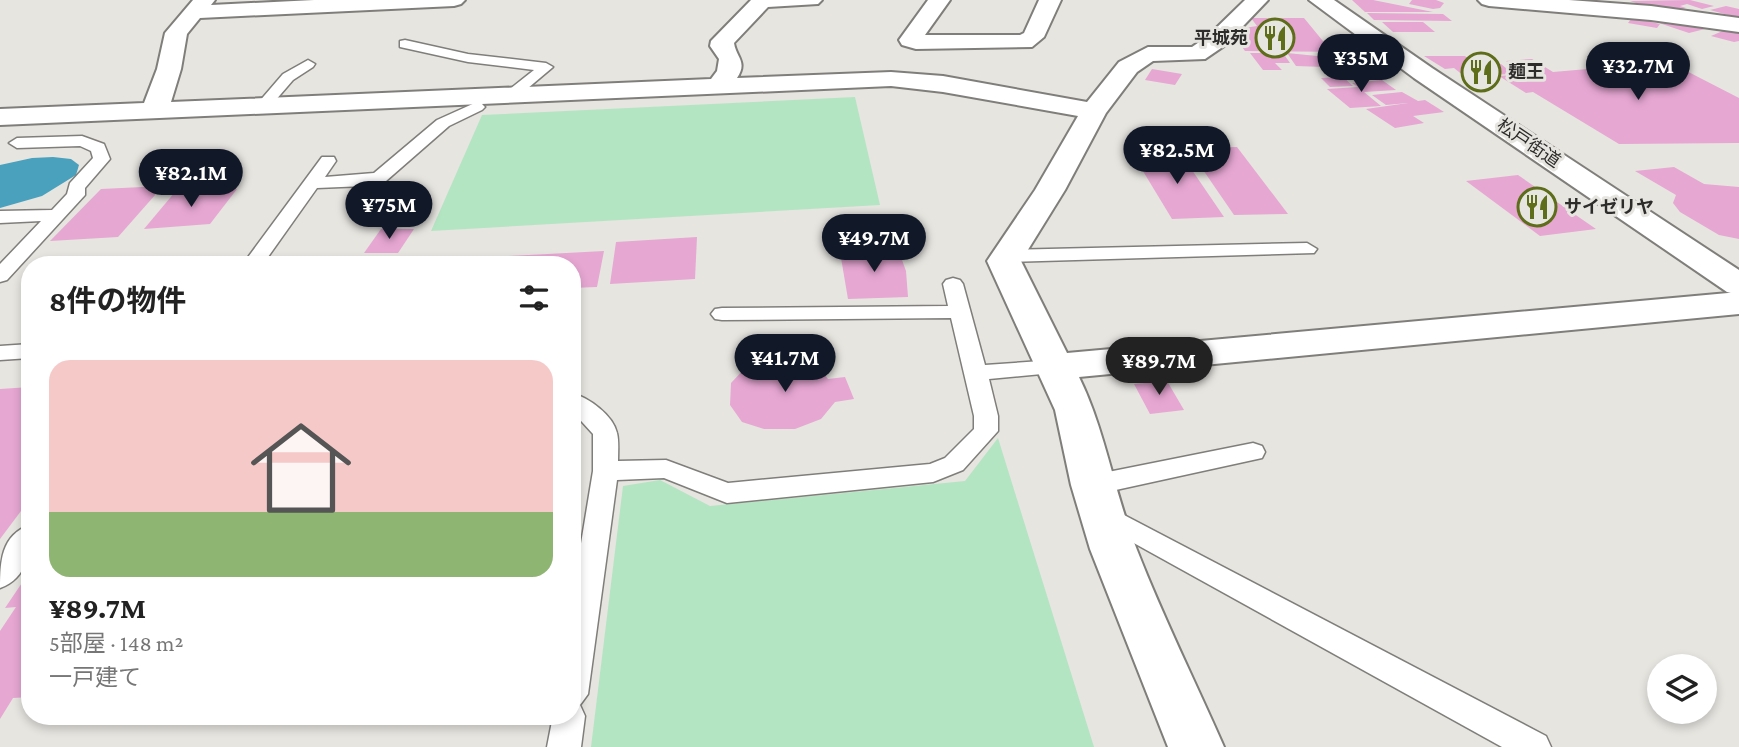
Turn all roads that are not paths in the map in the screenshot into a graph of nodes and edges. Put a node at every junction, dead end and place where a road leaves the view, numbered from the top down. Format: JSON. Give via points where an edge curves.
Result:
{"nodes":[{"id":1,"x":454,"y":0,"type":"edge"},
{"id":2,"x":811,"y":0,"type":"edge"},
{"id":3,"x":939,"y":0,"type":"edge"},
{"id":4,"x":1051,"y":0,"type":"edge"},
{"id":5,"x":1257,"y":0,"type":"edge"},
{"id":6,"x":1320,"y":0,"type":"edge"},
{"id":7,"x":763,"y":1,"type":"edge"},
{"id":8,"x":1502,"y":1,"type":"edge"},
{"id":9,"x":1546,"y":5,"type":"junction"},
{"id":10,"x":198,"y":6,"type":"edge"},
{"id":11,"x":1739,"y":25,"type":"edge"},
{"id":12,"x":405,"y":44,"type":"dead end"},
{"id":13,"x":1739,"y":47,"type":"edge"},
{"id":14,"x":308,"y":64,"type":"dead end"},
{"id":15,"x":719,"y":87,"type":"junction"},
{"id":16,"x":510,"y":96,"type":"junction"},
{"id":17,"x":263,"y":106,"type":"junction"},
{"id":18,"x":477,"y":107,"type":"dead end"},
{"id":19,"x":155,"y":110,"type":"junction"},
{"id":20,"x":1094,"y":111,"type":"junction"},
{"id":21,"x":0,"y":117,"type":"edge"},
{"id":22,"x":17,"y":142,"type":"dead end"},
{"id":23,"x":328,"y":161,"type":"dead end"},
{"id":24,"x":312,"y":183,"type":"junction"},
{"id":25,"x":58,"y":215,"type":"junction"},
{"id":26,"x":0,"y":217,"type":"edge"},
{"id":27,"x":1307,"y":249,"type":"dead end"},
{"id":28,"x":259,"y":256,"type":"edge"},
{"id":29,"x":1007,"y":256,"type":"junction"},
{"id":30,"x":0,"y":276,"type":"edge"},
{"id":31,"x":953,"y":284,"type":"dead end"},
{"id":32,"x":1739,"y":285,"type":"edge"},
{"id":33,"x":1739,"y":303,"type":"edge"},
{"id":34,"x":960,"y":312,"type":"junction"},
{"id":35,"x":722,"y":314,"type":"dead end"},
{"id":36,"x":21,"y":352,"type":"edge"},
{"id":37,"x":0,"y":353,"type":"edge"},
{"id":38,"x":1055,"y":367,"type":"junction"},
{"id":39,"x":976,"y":373,"type":"junction"},
{"id":40,"x":581,"y":406,"type":"edge"},
{"id":41,"x":1253,"y":452,"type":"dead end"},
{"id":42,"x":606,"y":471,"type":"junction"},
{"id":43,"x":1098,"y":499,"type":"junction"},
{"id":44,"x":21,"y":548,"type":"edge"},
{"id":45,"x":0,"y":576,"type":"edge"},
{"id":46,"x":581,"y":635,"type":"edge"},
{"id":47,"x":568,"y":725,"type":"edge"},
{"id":48,"x":564,"y":747,"type":"edge"},
{"id":49,"x":1196,"y":747,"type":"edge"},
{"id":50,"x":1534,"y":747,"type":"edge"}],
"edges":[{"from":1,"to":10,"type":"street"},
{"from":2,"to":7,"type":"street"},
{"from":3,"to":4,"type":"street","via":[[910,40],[1024,42],[1033,37]]},
{"from":5,"to":20,"type":"street","via":[[1198,54],[1141,57]]},
{"from":6,"to":32,"type":"street","name":"松戸街道"},
{"from":7,"to":15,"type":"street","via":[[723,41],[731,60]]},
{"from":8,"to":9,"type":"street"},
{"from":9,"to":11,"type":"street"},
{"from":9,"to":13,"type":"street","via":[[1553,16]]},
{"from":10,"to":19,"type":"street","via":[[176,33]]},
{"from":12,"to":16,"type":"lane","via":[[468,58],[546,67]]},
{"from":14,"to":17,"type":"lane","via":[[288,77]]},
{"from":15,"to":16,"type":"street"},
{"from":15,"to":20,"type":"street","via":[[915,79]]},
{"from":16,"to":17,"type":"street"},
{"from":17,"to":19,"type":"street"},
{"from":18,"to":24,"type":"lane","via":[[443,124],[380,177]]},
{"from":19,"to":21,"type":"street"},
{"from":20,"to":29,"type":"street"},
{"from":22,"to":25,"type":"lane","via":[[82,141],[98,148],[102,159]]},
{"from":23,"to":24,"type":"lane"},
{"from":24,"to":28,"type":"lane"},
{"from":25,"to":26,"type":"lane"},
{"from":25,"to":30,"type":"lane"},
{"from":27,"to":29,"type":"lane"},
{"from":29,"to":38,"type":"street","via":[[1004,261]]},
{"from":31,"to":34,"type":"lane"},
{"from":33,"to":38,"type":"street"},
{"from":34,"to":35,"type":"lane"},
{"from":34,"to":39,"type":"lane"},
{"from":36,"to":37,"type":"lane"},
{"from":38,"to":39,"type":"lane"},
{"from":38,"to":43,"type":"street","via":[[1075,410]]},
{"from":39,"to":42,"type":"lane","via":[[986,431],[954,464],[933,473],[727,493],[666,469]]},
{"from":40,"to":42,"type":"lane","via":[[605,432]]},
{"from":41,"to":43,"type":"lane"},
{"from":42,"to":46,"type":"lane"},
{"from":43,"to":49,"type":"street","via":[[1113,549]]},
{"from":43,"to":50,"type":"lane"},
{"from":44,"to":45,"type":"lane"},
{"from":47,"to":48,"type":"lane"}]}
